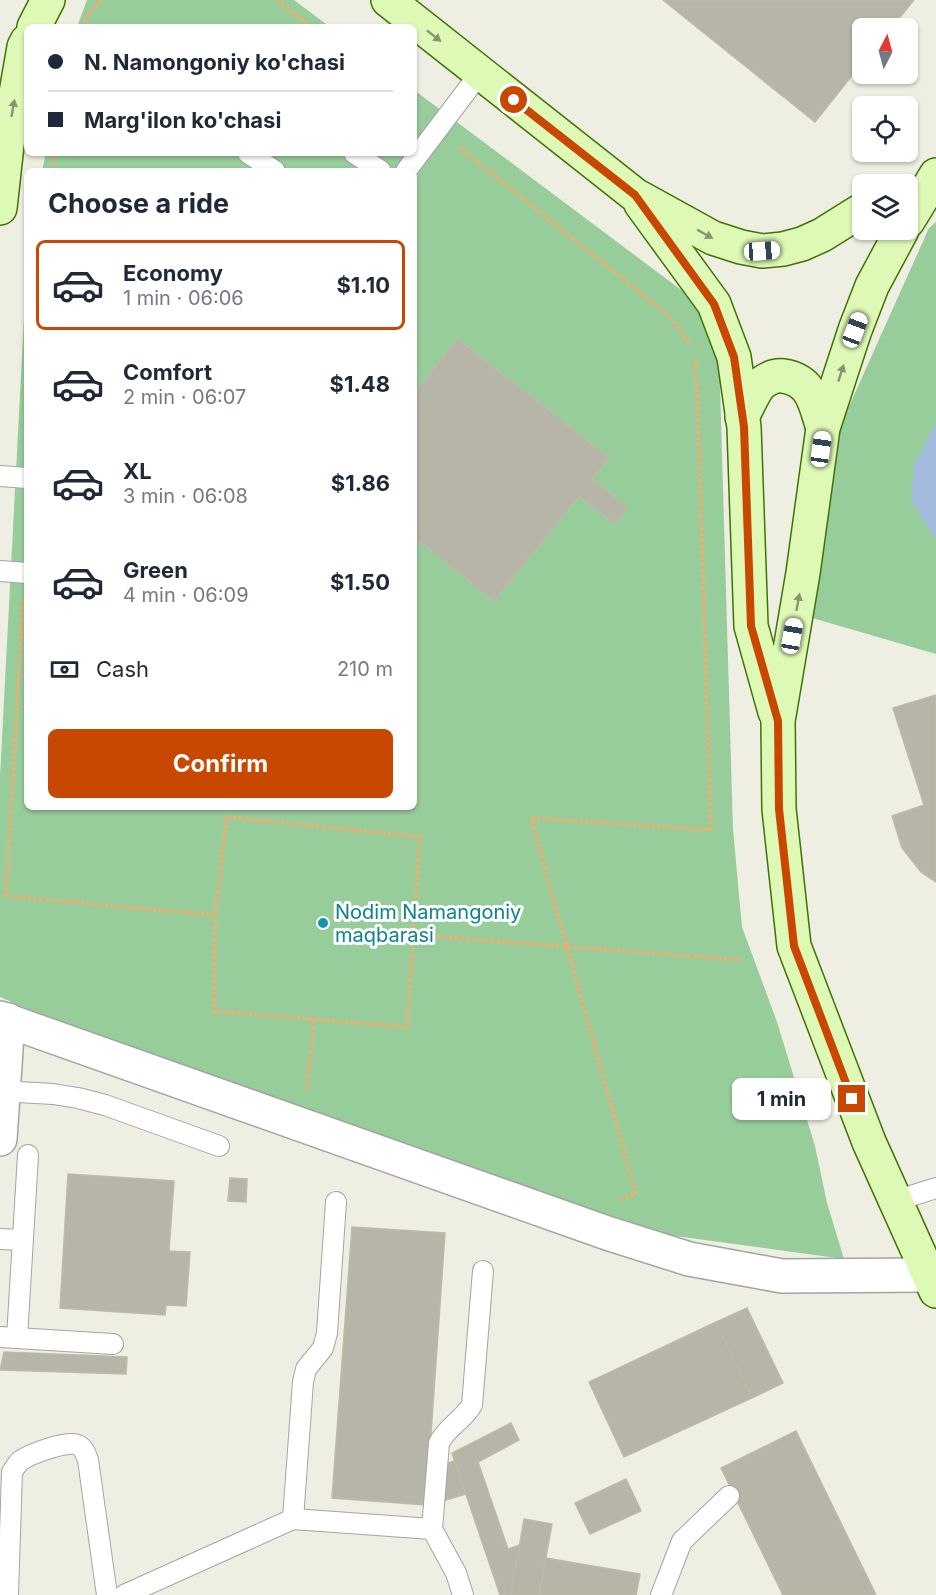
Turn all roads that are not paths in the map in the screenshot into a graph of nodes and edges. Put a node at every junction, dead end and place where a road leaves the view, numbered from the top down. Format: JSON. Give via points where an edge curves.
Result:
{"nodes":[{"id":1,"x":48,"y":0,"type":"edge"},
{"id":2,"x":388,"y":0,"type":"edge"},
{"id":3,"x":36,"y":24,"type":"edge"},
{"id":4,"x":24,"y":47,"type":"edge"},
{"id":5,"x":480,"y":73,"type":"junction"},
{"id":6,"x":252,"y":156,"type":"edge"},
{"id":7,"x":358,"y":156,"type":"edge"},
{"id":8,"x":936,"y":166,"type":"edge"},
{"id":9,"x":270,"y":168,"type":"edge"},
{"id":10,"x":376,"y":168,"type":"edge"},
{"id":11,"x":408,"y":168,"type":"edge"},
{"id":12,"x":936,"y":175,"type":"edge"},
{"id":13,"x":918,"y":176,"type":"edge"},
{"id":14,"x":635,"y":195,"type":"junction"},
{"id":15,"x":918,"y":205,"type":"edge"},
{"id":16,"x":0,"y":208,"type":"edge"},
{"id":17,"x":852,"y":216,"type":"edge"},
{"id":18,"x":896,"y":240,"type":"edge"},
{"id":19,"x":742,"y":417,"type":"junction"},
{"id":20,"x":824,"y":429,"type":"junction"},
{"id":21,"x":0,"y":476,"type":"edge"},
{"id":22,"x":24,"y":478,"type":"edge"},
{"id":23,"x":0,"y":571,"type":"edge"},
{"id":24,"x":24,"y":573,"type":"edge"},
{"id":25,"x":778,"y":721,"type":"junction"},
{"id":26,"x":4,"y":1019,"type":"edge"},
{"id":27,"x":2,"y":1091,"type":"edge"},
{"id":28,"x":0,"y":1139,"type":"edge"},
{"id":29,"x":219,"y":1146,"type":"dead end"},
{"id":30,"x":28,"y":1155,"type":"dead end"},
{"id":31,"x":936,"y":1188,"type":"edge"},
{"id":32,"x":895,"y":1201,"type":"junction"},
{"id":33,"x":336,"y":1202,"type":"dead end"},
{"id":34,"x":0,"y":1239,"type":"edge"},
{"id":35,"x":23,"y":1240,"type":"junction"},
{"id":36,"x":483,"y":1271,"type":"dead end"},
{"id":37,"x":932,"y":1283,"type":"edge"},
{"id":38,"x":8,"y":1337,"type":"edge"},
{"id":39,"x":113,"y":1344,"type":"dead end"},
{"id":40,"x":729,"y":1496,"type":"dead end"},
{"id":41,"x":293,"y":1519,"type":"junction"},
{"id":42,"x":432,"y":1529,"type":"junction"},
{"id":43,"x":8,"y":1595,"type":"edge"},
{"id":44,"x":107,"y":1595,"type":"edge"},
{"id":45,"x":124,"y":1595,"type":"edge"},
{"id":46,"x":463,"y":1595,"type":"edge"},
{"id":47,"x":661,"y":1595,"type":"edge"}],
"edges":[{"from":1,"to":3,"type":"main road"},
{"from":2,"to":5,"type":"main road","one_way":true},
{"from":16,"to":4,"type":"main road","one_way":true},
{"from":5,"to":11,"type":"lane"},
{"from":5,"to":14,"type":"main road"},
{"from":6,"to":9,"type":"lane"},
{"from":7,"to":10,"type":"lane"},
{"from":8,"to":13,"type":"main road"},
{"from":12,"to":15,"type":"main road"},
{"from":14,"to":17,"type":"main road","one_way":true,"via":[[713,238],[762,251],[802,244]]},
{"from":14,"to":19,"type":"main road","via":[[714,304],[734,357]]},
{"from":20,"to":18,"type":"main road","one_way":true,"via":[[855,330]]},
{"from":19,"to":20,"type":"main road","via":[[759,387],[779,375],[805,385]]},
{"from":19,"to":25,"type":"main road","via":[[751,626]]},
{"from":25,"to":20,"type":"main road","one_way":true},
{"from":21,"to":22,"type":"lane"},
{"from":23,"to":24,"type":"lane"},
{"from":25,"to":32,"type":"main road","via":[[779,809],[794,946]]},
{"from":26,"to":27,"type":"street"},
{"from":26,"to":37,"type":"street","via":[[607,1233],[689,1258],[782,1276]]},
{"from":27,"to":28,"type":"street"},
{"from":27,"to":29,"type":"lane","via":[[78,1098]]},
{"from":30,"to":35,"type":"lane"},
{"from":31,"to":32,"type":"lane"},
{"from":32,"to":37,"type":"main road"},
{"from":33,"to":41,"type":"lane","via":[[327,1333],[323,1348],[306,1369],[303,1382]]},
{"from":34,"to":35,"type":"lane"},
{"from":35,"to":38,"type":"lane"},
{"from":36,"to":42,"type":"lane","via":[[472,1405],[439,1443]]},
{"from":38,"to":39,"type":"lane"},
{"from":40,"to":47,"type":"lane","via":[[682,1540]]},
{"from":41,"to":42,"type":"lane"},
{"from":41,"to":45,"type":"lane"},
{"from":42,"to":46,"type":"lane","via":[[456,1573]]},
{"from":43,"to":44,"type":"lane","via":[[12,1473],[20,1461],[72,1444],[86,1452],[88,1460]]}]}
